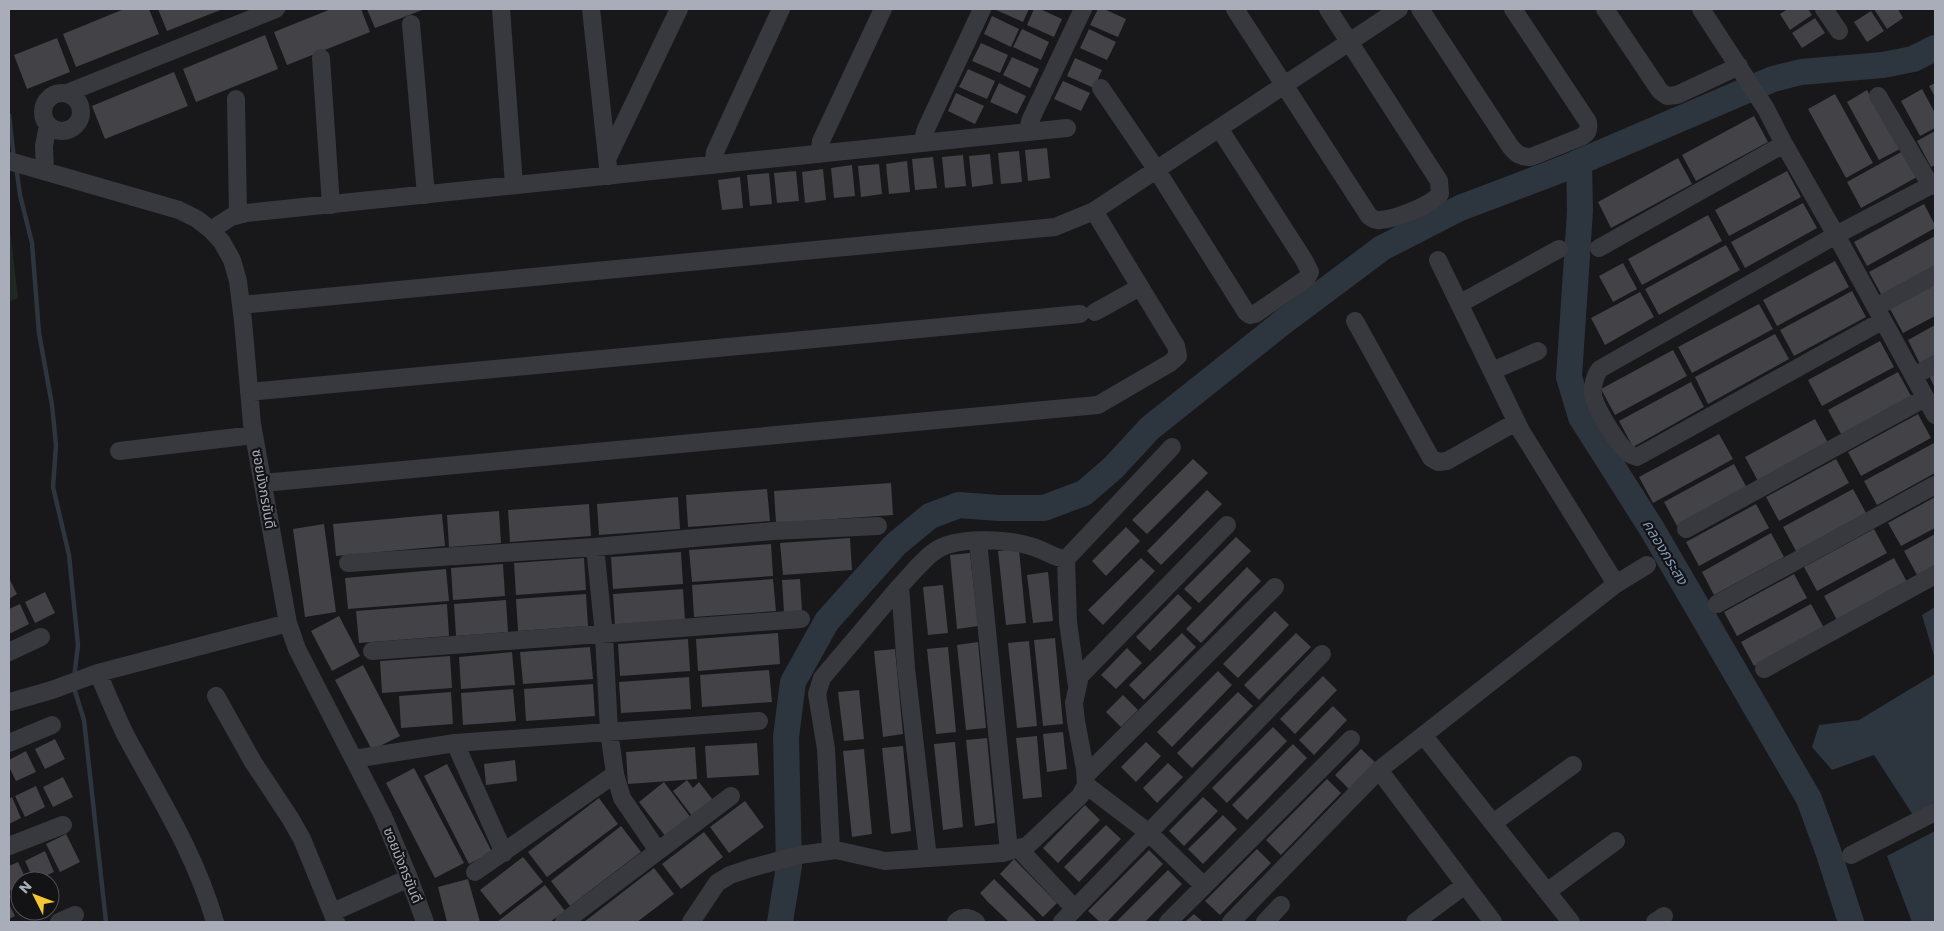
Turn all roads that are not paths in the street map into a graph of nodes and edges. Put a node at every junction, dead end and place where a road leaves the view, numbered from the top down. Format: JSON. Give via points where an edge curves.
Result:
{"nodes":[{"id":1,"x":276,"y":9,"type":"edge"},
{"id":2,"x":502,"y":9,"type":"edge"},
{"id":3,"x":591,"y":9,"type":"edge"},
{"id":4,"x":679,"y":9,"type":"edge"},
{"id":5,"x":781,"y":9,"type":"edge"},
{"id":6,"x":883,"y":9,"type":"edge"},
{"id":7,"x":982,"y":9,"type":"edge"},
{"id":8,"x":1083,"y":9,"type":"edge"},
{"id":9,"x":1235,"y":9,"type":"edge"},
{"id":10,"x":1328,"y":9,"type":"edge"},
{"id":11,"x":1399,"y":9,"type":"edge"},
{"id":12,"x":1420,"y":9,"type":"edge"},
{"id":13,"x":1513,"y":9,"type":"edge"},
{"id":14,"x":1605,"y":9,"type":"edge"},
{"id":15,"x":1701,"y":9,"type":"edge"},
{"id":16,"x":411,"y":24,"type":"dead end"},
{"id":17,"x":1350,"y":42,"type":"junction"},
{"id":18,"x":322,"y":58,"type":"dead end"},
{"id":19,"x":1739,"y":66,"type":"junction"},
{"id":20,"x":1284,"y":85,"type":"junction"},
{"id":21,"x":1101,"y":88,"type":"dead end"},
{"id":22,"x":68,"y":94,"type":"junction"},
{"id":23,"x":1878,"y":96,"type":"dead end"},
{"id":24,"x":236,"y":99,"type":"dead end"},
{"id":25,"x":48,"y":125,"type":"junction"},
{"id":26,"x":1067,"y":128,"type":"dead end"},
{"id":27,"x":1220,"y":128,"type":"junction"},
{"id":28,"x":1028,"y":132,"type":"junction"},
{"id":29,"x":922,"y":143,"type":"junction"},
{"id":30,"x":1784,"y":144,"type":"junction"},
{"id":31,"x":819,"y":154,"type":"junction"},
{"id":32,"x":607,"y":158,"type":"junction"},
{"id":33,"x":17,"y":164,"type":"edge"},
{"id":34,"x":713,"y":165,"type":"junction"},
{"id":35,"x":1156,"y":169,"type":"junction"},
{"id":36,"x":45,"y":171,"type":"junction"},
{"id":37,"x":609,"y":176,"type":"junction"},
{"id":38,"x":1933,"y":184,"type":"edge"},
{"id":39,"x":514,"y":186,"type":"junction"},
{"id":40,"x":426,"y":195,"type":"junction"},
{"id":41,"x":331,"y":204,"type":"junction"},
{"id":42,"x":1094,"y":211,"type":"junction"},
{"id":43,"x":238,"y":215,"type":"junction"},
{"id":44,"x":212,"y":230,"type":"junction"},
{"id":45,"x":1836,"y":236,"type":"junction"},
{"id":46,"x":1599,"y":248,"type":"dead end"},
{"id":47,"x":1559,"y":249,"type":"dead end"},
{"id":48,"x":1438,"y":260,"type":"dead end"},
{"id":49,"x":1935,"y":275,"type":"edge"},
{"id":50,"x":1140,"y":287,"type":"junction"},
{"id":51,"x":1459,"y":304,"type":"junction"},
{"id":52,"x":241,"y":305,"type":"junction"},
{"id":53,"x":1879,"y":314,"type":"junction"},
{"id":54,"x":1355,"y":321,"type":"dead end"},
{"id":55,"x":1538,"y":351,"type":"dead end"},
{"id":56,"x":1935,"y":364,"type":"edge"},
{"id":57,"x":1492,"y":371,"type":"junction"},
{"id":58,"x":1914,"y":376,"type":"junction"},
{"id":59,"x":249,"y":392,"type":"junction"},
{"id":60,"x":1925,"y":398,"type":"junction"},
{"id":61,"x":1935,"y":415,"type":"edge"},
{"id":62,"x":1516,"y":422,"type":"junction"},
{"id":63,"x":254,"y":435,"type":"junction"},
{"id":64,"x":1172,"y":447,"type":"dead end"},
{"id":65,"x":119,"y":451,"type":"dead end"},
{"id":66,"x":262,"y":483,"type":"junction"},
{"id":67,"x":1935,"y":485,"type":"edge"},
{"id":68,"x":1227,"y":525,"type":"dead end"},
{"id":69,"x":878,"y":526,"type":"dead end"},
{"id":70,"x":1686,"y":529,"type":"dead end"},
{"id":71,"x":978,"y":541,"type":"junction"},
{"id":72,"x":595,"y":547,"type":"junction"},
{"id":73,"x":1066,"y":559,"type":"junction"},
{"id":74,"x":348,"y":563,"type":"dead end"},
{"id":75,"x":1647,"y":565,"type":"dead end"},
{"id":76,"x":1935,"y":575,"type":"edge"},
{"id":77,"x":1616,"y":584,"type":"junction"},
{"id":78,"x":900,"y":586,"type":"junction"},
{"id":79,"x":1275,"y":587,"type":"dead end"},
{"id":80,"x":1717,"y":604,"type":"dead end"},
{"id":81,"x":800,"y":619,"type":"dead end"},
{"id":82,"x":288,"y":623,"type":"junction"},
{"id":83,"x":604,"y":635,"type":"junction"},
{"id":84,"x":41,"y":637,"type":"dead end"},
{"id":85,"x":372,"y":651,"type":"dead end"},
{"id":86,"x":9,"y":652,"type":"edge"},
{"id":87,"x":1322,"y":654,"type":"dead end"},
{"id":88,"x":1764,"y":669,"type":"dead end"},
{"id":89,"x":92,"y":675,"type":"junction"},
{"id":90,"x":1077,"y":686,"type":"junction"},
{"id":91,"x":216,"y":696,"type":"dead end"},
{"id":92,"x":9,"y":706,"type":"edge"},
{"id":93,"x":759,"y":720,"type":"dead end"},
{"id":94,"x":52,"y":725,"type":"dead end"},
{"id":95,"x":609,"y":731,"type":"junction"},
{"id":96,"x":1424,"y":736,"type":"junction"},
{"id":97,"x":1350,"y":739,"type":"dead end"},
{"id":98,"x":9,"y":743,"type":"edge"},
{"id":99,"x":454,"y":743,"type":"junction"},
{"id":100,"x":354,"y":759,"type":"junction"},
{"id":101,"x":1574,"y":765,"type":"dead end"},
{"id":102,"x":1380,"y":770,"type":"junction"},
{"id":103,"x":615,"y":774,"type":"junction"},
{"id":104,"x":1086,"y":780,"type":"junction"},
{"id":105,"x":732,"y":796,"type":"dead end"},
{"id":106,"x":1935,"y":812,"type":"edge"},
{"id":107,"x":1494,"y":824,"type":"junction"},
{"id":108,"x":63,"y":825,"type":"dead end"},
{"id":109,"x":1150,"y":833,"type":"junction"},
{"id":110,"x":1616,"y":841,"type":"dead end"},
{"id":111,"x":9,"y":846,"type":"edge"},
{"id":112,"x":831,"y":850,"type":"junction"},
{"id":113,"x":1014,"y":850,"type":"junction"},
{"id":114,"x":658,"y":851,"type":"junction"},
{"id":115,"x":504,"y":853,"type":"junction"},
{"id":116,"x":1851,"y":855,"type":"dead end"},
{"id":117,"x":928,"y":858,"type":"junction"},
{"id":118,"x":475,"y":872,"type":"dead end"},
{"id":119,"x":409,"y":878,"type":"junction"},
{"id":120,"x":1465,"y":885,"type":"junction"},
{"id":121,"x":1204,"y":886,"type":"junction"},
{"id":122,"x":1548,"y":891,"type":"junction"},
{"id":123,"x":1281,"y":905,"type":"dead end"},
{"id":124,"x":1075,"y":909,"type":"junction"},
{"id":125,"x":75,"y":915,"type":"dead end"},
{"id":126,"x":334,"y":917,"type":"edge"},
{"id":127,"x":59,"y":922,"type":"edge"},
{"id":128,"x":215,"y":922,"type":"edge"},
{"id":129,"x":425,"y":922,"type":"edge"},
{"id":130,"x":564,"y":922,"type":"edge"},
{"id":131,"x":691,"y":922,"type":"edge"},
{"id":132,"x":956,"y":922,"type":"edge"},
{"id":133,"x":976,"y":922,"type":"edge"},
{"id":134,"x":1062,"y":922,"type":"edge"},
{"id":135,"x":1168,"y":922,"type":"edge"},
{"id":136,"x":1230,"y":922,"type":"edge"},
{"id":137,"x":1265,"y":922,"type":"edge"},
{"id":138,"x":1415,"y":922,"type":"edge"},
{"id":139,"x":1493,"y":922,"type":"edge"},
{"id":140,"x":1571,"y":922,"type":"edge"}],
"edges":[{"from":1,"to":22,"type":"street"},
{"from":2,"to":39,"type":"street"},
{"from":3,"to":32,"type":"street"},
{"from":4,"to":32,"type":"street"},
{"from":5,"to":34,"type":"street","via":[[715,152]]},
{"from":6,"to":31,"type":"street","via":[[821,141]]},
{"from":7,"to":29,"type":"street"},
{"from":8,"to":28,"type":"street","via":[[1030,121]]},
{"from":9,"to":20,"type":"street"},
{"from":10,"to":17,"type":"street"},
{"from":11,"to":17,"type":"street"},
{"from":12,"to":13,"type":"street","via":[[1516,154],[1531,157],[1581,137],[1589,129],[1588,122]]},
{"from":14,"to":19,"type":"street","via":[[1660,91],[1667,96],[1677,95]]},
{"from":15,"to":19,"type":"street"},
{"from":16,"to":40,"type":"street"},
{"from":17,"to":20,"type":"street"},
{"from":17,"to":20,"type":"street","via":[[1439,181],[1440,194],[1434,201],[1409,212],[1374,220]]},
{"from":18,"to":41,"type":"street"},
{"from":19,"to":30,"type":"street"},
{"from":20,"to":27,"type":"street"},
{"from":21,"to":35,"type":"street"},
{"from":22,"to":25,"type":"street","via":[[56,94],[46,102],[43,114]]},
{"from":22,"to":25,"type":"street","via":[[80,106],[76,124],[66,130]]},
{"from":23,"to":38,"type":"street"},
{"from":24,"to":43,"type":"street"},
{"from":25,"to":36,"type":"street","via":[[44,146]]},
{"from":26,"to":28,"type":"street"},
{"from":27,"to":35,"type":"street"},
{"from":27,"to":35,"type":"street","via":[[1310,272],[1306,279],[1259,313],[1250,315],[1246,312]]},
{"from":28,"to":29,"type":"street"},
{"from":29,"to":31,"type":"street"},
{"from":30,"to":45,"type":"street"},
{"from":30,"to":46,"type":"street"},
{"from":31,"to":34,"type":"street"},
{"from":32,"to":37,"type":"street"},
{"from":33,"to":36,"type":"street","name":"ซอยมังกรขันดี"},
{"from":34,"to":37,"type":"street"},
{"from":35,"to":42,"type":"street"},
{"from":36,"to":44,"type":"street","name":"ซอยมังกรขันดี","via":[[179,210]]},
{"from":37,"to":39,"type":"street"},
{"from":38,"to":45,"type":"street"},
{"from":39,"to":40,"type":"street"},
{"from":40,"to":41,"type":"street"},
{"from":41,"to":43,"type":"street"},
{"from":42,"to":50,"type":"street"},
{"from":42,"to":52,"type":"street","via":[[1055,227]]},
{"from":43,"to":44,"type":"street"},
{"from":44,"to":52,"type":"street","name":"ซอยมังกรขันดี","via":[[232,260]]},
{"from":45,"to":53,"type":"street"},
{"from":45,"to":53,"type":"street","via":[[1600,369],[1596,374],[1593,394],[1600,413],[1629,454],[1637,456]]},
{"from":47,"to":51,"type":"street"},
{"from":48,"to":51,"type":"street"},
{"from":49,"to":53,"type":"street"},
{"from":50,"to":59,"type":"street","via":[[1088,313]]},
{"from":50,"to":66,"type":"street","via":[[1176,346],[1178,356],[1098,405]]},
{"from":51,"to":57,"type":"street"},
{"from":52,"to":59,"type":"street","name":"ซอยมังกรขันดี"},
{"from":53,"to":58,"type":"street"},
{"from":54,"to":62,"type":"street","via":[[1431,458],[1438,462],[1447,461]]},
{"from":55,"to":57,"type":"street"},
{"from":56,"to":58,"type":"street"},
{"from":57,"to":62,"type":"street"},
{"from":58,"to":60,"type":"street"},
{"from":59,"to":63,"type":"street","name":"ซอยมังกรขันดี"},
{"from":60,"to":61,"type":"street"},
{"from":60,"to":70,"type":"street"},
{"from":62,"to":77,"type":"street"},
{"from":63,"to":65,"type":"street"},
{"from":63,"to":66,"type":"street","name":"ซอยมังกรขันดี"},
{"from":64,"to":73,"type":"street"},
{"from":66,"to":82,"type":"street","name":"ซอยมังกรขันดี"},
{"from":67,"to":80,"type":"street"},
{"from":68,"to":90,"type":"street","via":[[1089,665]]},
{"from":69,"to":72,"type":"street","via":[[774,531]]},
{"from":71,"to":73,"type":"street","via":[[1019,543]]},
{"from":71,"to":78,"type":"street","via":[[952,544],[936,550]]},
{"from":71,"to":113,"type":"street"},
{"from":72,"to":74,"type":"street"},
{"from":72,"to":83,"type":"street"},
{"from":73,"to":90,"type":"street","via":[[1068,622]]},
{"from":75,"to":77,"type":"street"},
{"from":76,"to":88,"type":"street"},
{"from":77,"to":96,"type":"street"},
{"from":78,"to":112,"type":"street","via":[[822,678],[817,690],[826,749]]},
{"from":78,"to":117,"type":"street"},
{"from":79,"to":104,"type":"street"},
{"from":81,"to":83,"type":"street"},
{"from":82,"to":89,"type":"street"},
{"from":82,"to":100,"type":"street","name":"ซอยมังกรขันดี","via":[[297,649]]},
{"from":83,"to":85,"type":"street"},
{"from":83,"to":95,"type":"street"},
{"from":84,"to":86,"type":"street"},
{"from":87,"to":109,"type":"street"},
{"from":89,"to":92,"type":"street"},
{"from":89,"to":128,"type":"street","via":[[188,848]]},
{"from":90,"to":104,"type":"street","via":[[1074,703]]},
{"from":91,"to":126,"type":"street","via":[[257,769],[298,832]]},
{"from":93,"to":95,"type":"street"},
{"from":94,"to":98,"type":"street"},
{"from":95,"to":99,"type":"street"},
{"from":95,"to":103,"type":"street"},
{"from":96,"to":102,"type":"street"},
{"from":96,"to":107,"type":"street"},
{"from":97,"to":121,"type":"street"},
{"from":99,"to":100,"type":"street"},
{"from":99,"to":115,"type":"street"},
{"from":100,"to":119,"type":"street","name":"ซอยมังกรขันดี"},
{"from":101,"to":107,"type":"street"},
{"from":102,"to":120,"type":"street"},
{"from":102,"to":136,"type":"street"},
{"from":103,"to":114,"type":"street","via":[[622,798]]},
{"from":103,"to":115,"type":"street"},
{"from":104,"to":109,"type":"street"},
{"from":104,"to":113,"type":"street","via":[[1080,796],[1028,845]]},
{"from":105,"to":114,"type":"street"},
{"from":106,"to":116,"type":"street"},
{"from":107,"to":122,"type":"street"},
{"from":108,"to":111,"type":"street"},
{"from":109,"to":121,"type":"street"},
{"from":109,"to":124,"type":"street"},
{"from":110,"to":122,"type":"street"},
{"from":112,"to":117,"type":"street","via":[[884,861]]},
{"from":112,"to":131,"type":"street","via":[[762,864],[730,875],[717,883]]},
{"from":113,"to":117,"type":"street"},
{"from":113,"to":124,"type":"street"},
{"from":114,"to":130,"type":"street"},
{"from":115,"to":118,"type":"street"},
{"from":119,"to":126,"type":"street"},
{"from":119,"to":129,"type":"street","name":"ซอยมังกรขันดี"},
{"from":120,"to":138,"type":"street"},
{"from":120,"to":139,"type":"street"},
{"from":121,"to":135,"type":"street"},
{"from":122,"to":140,"type":"street"},
{"from":123,"to":137,"type":"street"},
{"from":124,"to":134,"type":"street"},
{"from":125,"to":127,"type":"street"},
{"from":132,"to":133,"type":"street","via":[[960,918]]}]}
